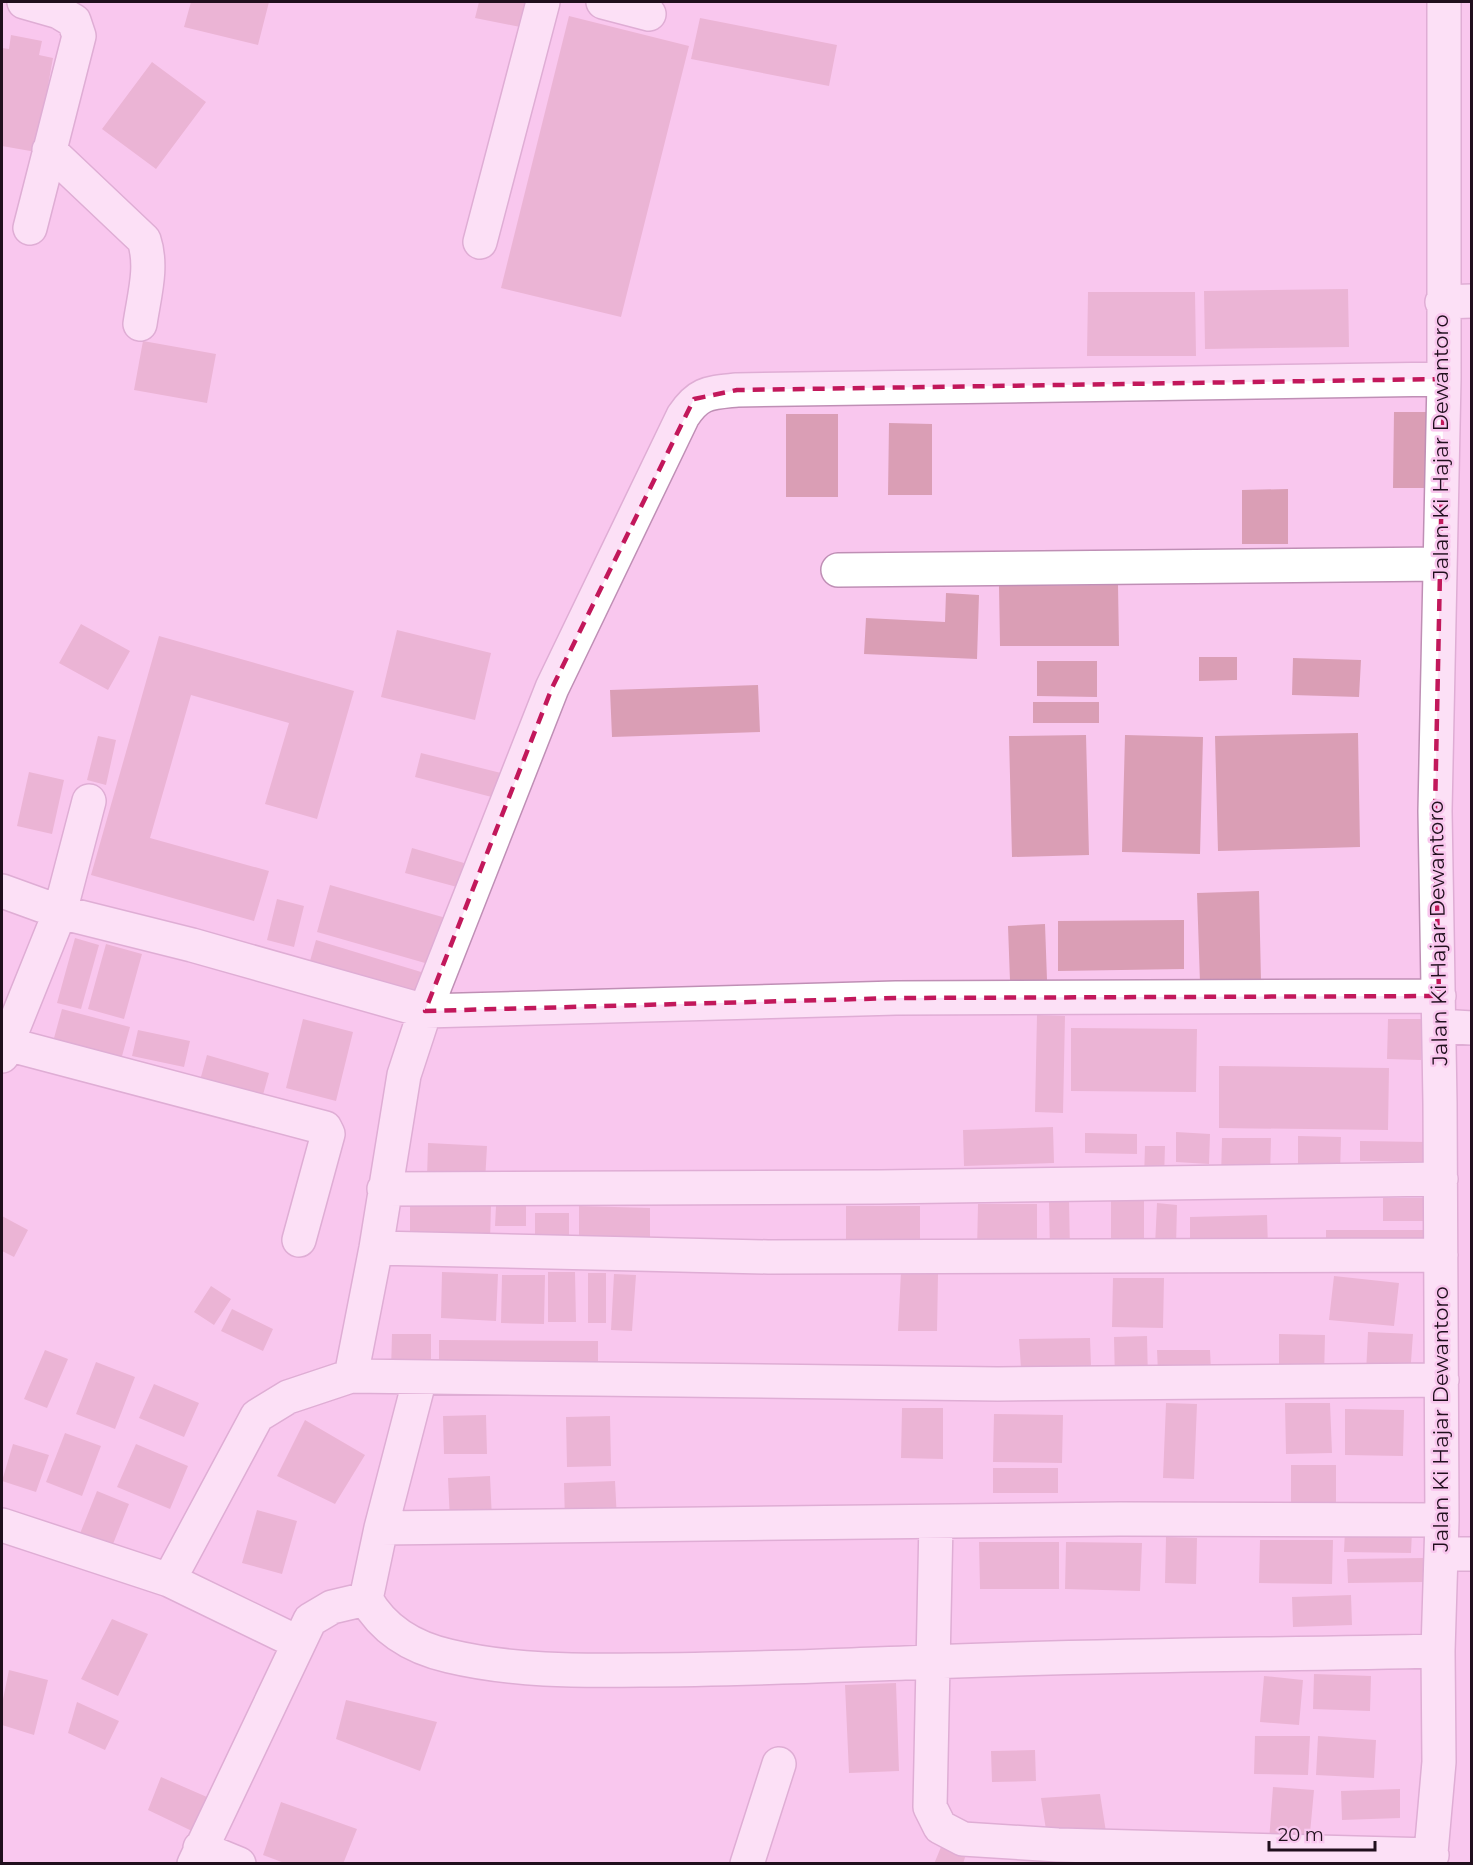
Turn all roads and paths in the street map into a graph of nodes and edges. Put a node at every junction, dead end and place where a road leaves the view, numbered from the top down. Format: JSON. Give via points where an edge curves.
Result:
{"nodes":[{"id":1,"x":24,"y":2,"type":"edge"},
{"id":2,"x":543,"y":2,"type":"edge"},
{"id":3,"x":603,"y":2,"type":"edge"},
{"id":4,"x":1444,"y":2,"type":"edge"},
{"id":5,"x":82,"y":11,"type":"edge"},
{"id":6,"x":650,"y":14,"type":"dead end"},
{"id":7,"x":1458,"y":138,"type":"edge"},
{"id":8,"x":49,"y":150,"type":"junction"},
{"id":9,"x":30,"y":228,"type":"dead end"},
{"id":10,"x":480,"y":242,"type":"dead end"},
{"id":11,"x":1457,"y":302,"type":"edge"},
{"id":12,"x":140,"y":324,"type":"dead end"},
{"id":13,"x":1443,"y":379,"type":"junction"},
{"id":14,"x":1440,"y":564,"type":"junction"},
{"id":15,"x":838,"y":570,"type":"dead end"},
{"id":16,"x":89,"y":801,"type":"dead end"},
{"id":17,"x":2,"y":891,"type":"edge"},
{"id":18,"x":60,"y":912,"type":"junction"},
{"id":19,"x":425,"y":1011,"type":"junction"},
{"id":20,"x":1439,"y":1011,"type":"junction"},
{"id":21,"x":1472,"y":1028,"type":"edge"},
{"id":22,"x":4,"y":1050,"type":"edge"},
{"id":23,"x":1441,"y":1179,"type":"junction"},
{"id":24,"x":384,"y":1189,"type":"junction"},
{"id":25,"x":299,"y":1240,"type":"dead end"},
{"id":26,"x":376,"y":1248,"type":"junction"},
{"id":27,"x":1441,"y":1255,"type":"junction"},
{"id":28,"x":351,"y":1376,"type":"junction"},
{"id":29,"x":420,"y":1378,"type":"junction"},
{"id":30,"x":1442,"y":1380,"type":"junction"},
{"id":31,"x":1442,"y":1520,"type":"junction"},
{"id":32,"x":936,"y":1522,"type":"junction"},
{"id":33,"x":2,"y":1525,"type":"edge"},
{"id":34,"x":381,"y":1528,"type":"junction"},
{"id":35,"x":1456,"y":1554,"type":"edge"},
{"id":36,"x":169,"y":1580,"type":"junction"},
{"id":37,"x":366,"y":1599,"type":"junction"},
{"id":38,"x":299,"y":1643,"type":"junction"},
{"id":39,"x":1438,"y":1651,"type":"junction"},
{"id":40,"x":934,"y":1661,"type":"junction"},
{"id":41,"x":779,"y":1764,"type":"dead end"},
{"id":42,"x":197,"y":1856,"type":"edge"},
{"id":43,"x":1431,"y":1859,"type":"edge"},
{"id":44,"x":239,"y":1863,"type":"edge"},
{"id":45,"x":747,"y":1863,"type":"edge"}],
"edges":[{"from":1,"to":5,"type":"street","via":[[59,12]]},
{"from":2,"to":10,"type":"street"},
{"from":3,"to":6,"type":"street"},
{"from":4,"to":7,"type":"street","name":"Jalan Ki Hajar Dewantoro"},
{"from":5,"to":8,"type":"street"},
{"from":7,"to":11,"type":"street","name":"Jalan Ki Hajar Dewantoro"},
{"from":8,"to":9,"type":"street"},
{"from":8,"to":12,"type":"street","via":[[144,240],[148,272]]},
{"from":11,"to":13,"type":"street","name":"Jalan Ki Hajar Dewantoro"},
{"from":13,"to":14,"type":"street","name":"Jalan Ki Hajar Dewantoro"},
{"from":13,"to":19,"type":"street","via":[[737,390],[694,399],[552,688]]},
{"from":14,"to":15,"type":"street"},
{"from":14,"to":20,"type":"street","name":"Jalan Ki Hajar Dewantoro","via":[[1435,811]]},
{"from":16,"to":18,"type":"street"},
{"from":17,"to":18,"type":"street"},
{"from":18,"to":19,"type":"street"},
{"from":18,"to":22,"type":"street"},
{"from":19,"to":20,"type":"street","via":[[896,998]]},
{"from":19,"to":24,"type":"street","via":[[404,1075]]},
{"from":20,"to":21,"type":"street"},
{"from":20,"to":23,"type":"street","name":"Jalan Ki Hajar Dewantoro"},
{"from":22,"to":25,"type":"street","via":[[325,1128],[328,1134]]},
{"from":23,"to":24,"type":"street"},
{"from":23,"to":27,"type":"street","name":"Jalan Ki Hajar Dewantoro"},
{"from":24,"to":26,"type":"street"},
{"from":26,"to":27,"type":"street","via":[[768,1257]]},
{"from":26,"to":28,"type":"street"},
{"from":27,"to":30,"type":"street","name":"Jalan Ki Hajar Dewantoro"},
{"from":28,"to":29,"type":"street"},
{"from":28,"to":36,"type":"street","via":[[288,1397],[257,1416]]},
{"from":29,"to":30,"type":"street","via":[[998,1384]]},
{"from":29,"to":34,"type":"street"},
{"from":30,"to":31,"type":"street","name":"Jalan Ki Hajar Dewantoro"},
{"from":31,"to":32,"type":"street"},
{"from":31,"to":35,"type":"street","name":"Jalan Ki Hajar Dewantoro"},
{"from":32,"to":34,"type":"street"},
{"from":32,"to":40,"type":"street"},
{"from":33,"to":36,"type":"street"},
{"from":34,"to":37,"type":"street"},
{"from":35,"to":39,"type":"street","name":"Jalan Ki Hajar Dewantoro"},
{"from":36,"to":38,"type":"street"},
{"from":37,"to":38,"type":"street","via":[[332,1607],[310,1620]]},
{"from":37,"to":40,"type":"street","via":[[375,1616],[390,1630],[417,1646],[448,1656],[526,1668],[686,1672]]},
{"from":38,"to":42,"type":"street"},
{"from":39,"to":40,"type":"street"},
{"from":39,"to":43,"type":"street","name":"Jalan Ki Hajar Dewantoro","via":[[1439,1762]]},
{"from":40,"to":43,"type":"street","via":[[930,1807],[940,1827],[963,1839]]},
{"from":41,"to":45,"type":"street"},
{"from":42,"to":44,"type":"street"}]}
